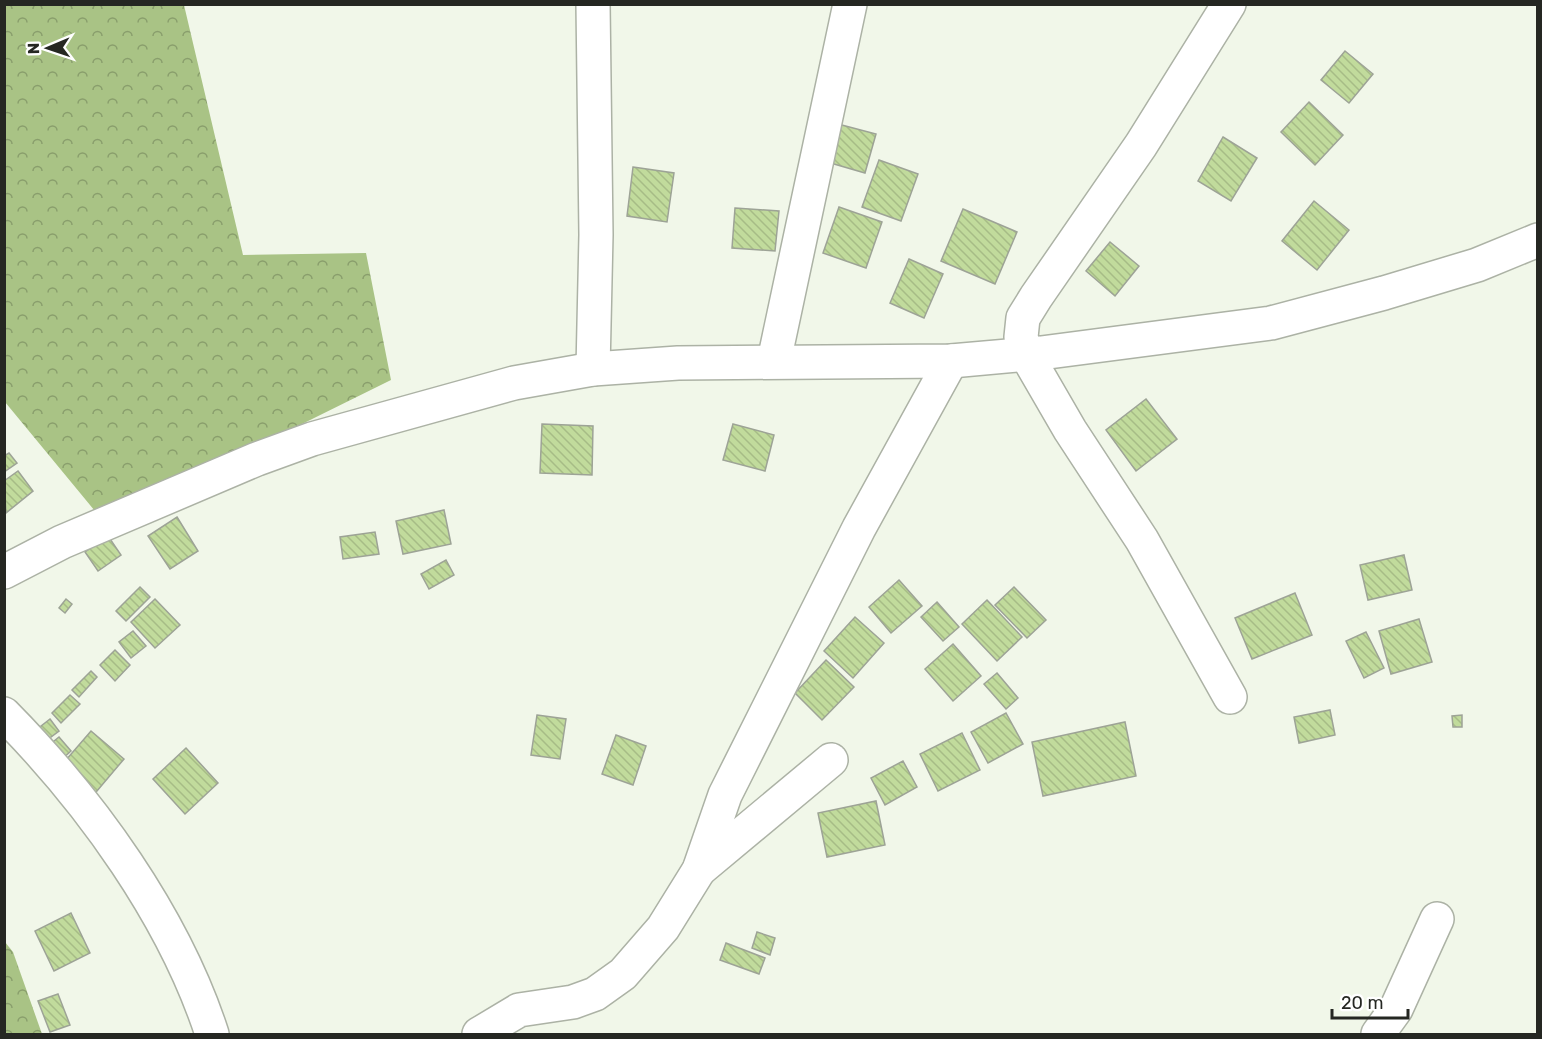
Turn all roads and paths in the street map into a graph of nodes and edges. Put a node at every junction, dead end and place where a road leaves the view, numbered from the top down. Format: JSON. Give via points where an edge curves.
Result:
{"nodes":[{"id":1,"x":593,"y":4,"type":"edge"},
{"id":2,"x":850,"y":4,"type":"edge"},
{"id":3,"x":1229,"y":4,"type":"edge"},
{"id":4,"x":1538,"y":240,"type":"edge"},
{"id":5,"x":1026,"y":354,"type":"junction"},
{"id":6,"x":774,"y":361,"type":"junction"},
{"id":7,"x":951,"y":361,"type":"junction"},
{"id":8,"x":594,"y":369,"type":"junction"},
{"id":9,"x":4,"y":573,"type":"edge"},
{"id":10,"x":1230,"y":697,"type":"dead end"},
{"id":11,"x":4,"y":714,"type":"edge"},
{"id":12,"x":831,"y":760,"type":"dead end"},
{"id":13,"x":699,"y":870,"type":"junction"},
{"id":14,"x":1437,"y":920,"type":"dead end"},
{"id":15,"x":212,"y":1035,"type":"edge"},
{"id":16,"x":479,"y":1035,"type":"edge"},
{"id":17,"x":1378,"y":1035,"type":"edge"}],
"edges":[{"from":1,"to":8,"type":"street"},
{"from":2,"to":6,"type":"street"},
{"from":3,"to":5,"type":"street","via":[[1141,145],[1023,318],[1021,337]]},
{"from":4,"to":5,"type":"street","via":[[1467,268],[1270,323]]},
{"from":5,"to":7,"type":"street"},
{"from":5,"to":10,"type":"street","via":[[1142,540]]},
{"from":6,"to":7,"type":"street"},
{"from":6,"to":8,"type":"street"},
{"from":7,"to":13,"type":"street","via":[[859,528],[725,795]]},
{"from":8,"to":9,"type":"street","via":[[514,383],[312,439],[204,480],[62,542]]},
{"from":11,"to":15,"type":"street","via":[[75,794],[165,924],[201,1000]]},
{"from":12,"to":13,"type":"street"},
{"from":13,"to":16,"type":"street","via":[[663,928],[623,974],[595,994],[573,1002],[519,1010]]},
{"from":14,"to":17,"type":"street","via":[[1396,1009]]}]}
